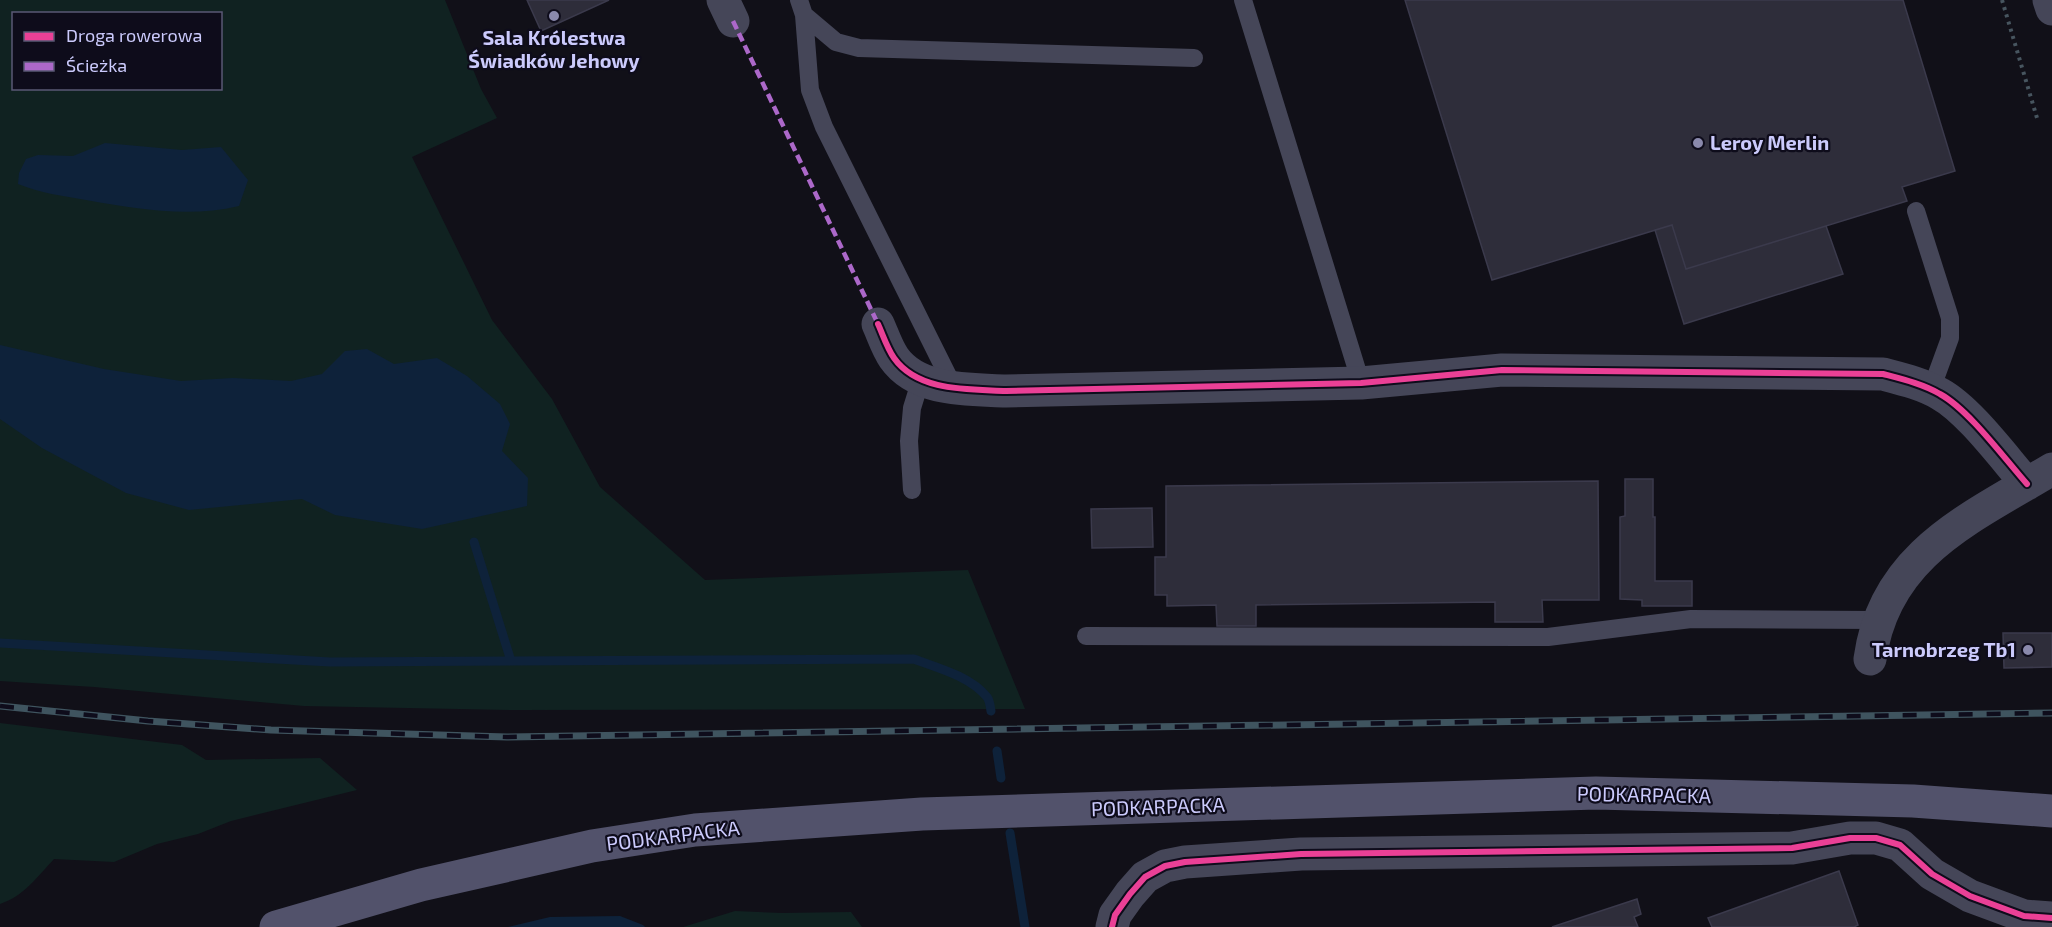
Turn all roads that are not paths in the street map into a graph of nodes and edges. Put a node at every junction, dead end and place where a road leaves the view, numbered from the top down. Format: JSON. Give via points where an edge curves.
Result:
{"nodes":[{"id":1,"x":1243,"y":0,"type":"edge"},
{"id":2,"x":2049,"y":0,"type":"edge"},
{"id":3,"x":802,"y":8,"type":"edge"},
{"id":4,"x":2052,"y":9,"type":"edge"},
{"id":5,"x":1194,"y":58,"type":"dead end"},
{"id":6,"x":1916,"y":211,"type":"dead end"},
{"id":7,"x":878,"y":324,"type":"dead end"},
{"id":8,"x":921,"y":379,"type":"junction"},
{"id":9,"x":1361,"y":383,"type":"junction"},
{"id":10,"x":954,"y":388,"type":"junction"},
{"id":11,"x":1931,"y":390,"type":"junction"},
{"id":12,"x":2040,"y":477,"type":"edge"},
{"id":13,"x":912,"y":490,"type":"dead end"},
{"id":14,"x":1879,"y":620,"type":"junction"},
{"id":15,"x":1086,"y":636,"type":"dead end"},
{"id":16,"x":1870,"y":659,"type":"dead end"},
{"id":17,"x":2052,"y":811,"type":"edge"},
{"id":18,"x":2052,"y":918,"type":"edge"},
{"id":19,"x":276,"y":927,"type":"edge"},
{"id":20,"x":1112,"y":927,"type":"edge"}],
"edges":[{"from":1,"to":9,"type":"lane"},
{"from":2,"to":4,"type":"street"},
{"from":3,"to":5,"type":"lane","via":[[836,42],[859,48]]},
{"from":3,"to":10,"type":"lane","via":[[810,90],[824,127]]},
{"from":6,"to":11,"type":"lane","via":[[1950,318],[1950,338]]},
{"from":7,"to":8,"type":"street","via":[[893,357]]},
{"from":8,"to":10,"type":"street"},
{"from":8,"to":13,"type":"lane","via":[[912,408],[909,441]]},
{"from":9,"to":10,"type":"street","via":[[1005,391]]},
{"from":9,"to":11,"type":"street","via":[[1502,370],[1651,370],[1883,374]]},
{"from":11,"to":12,"type":"street","via":[[1956,405]]},
{"from":12,"to":14,"type":"street","via":[[1968,519],[1925,553],[1904,573]]},
{"from":14,"to":15,"type":"lane","via":[[1691,620],[1548,637]]},
{"from":14,"to":16,"type":"street"},
{"from":17,"to":19,"type":"main road","name":"PODKARPACKA","via":[[1913,801],[1596,793],[922,814],[694,830],[592,846],[421,885]]},
{"from":18,"to":20,"type":"street","via":[[2024,916],[1970,896],[1932,874],[1900,845],[1876,838],[1850,838],[1792,848],[1301,854],[1185,862],[1165,866],[1145,877],[1115,915]]}]}
